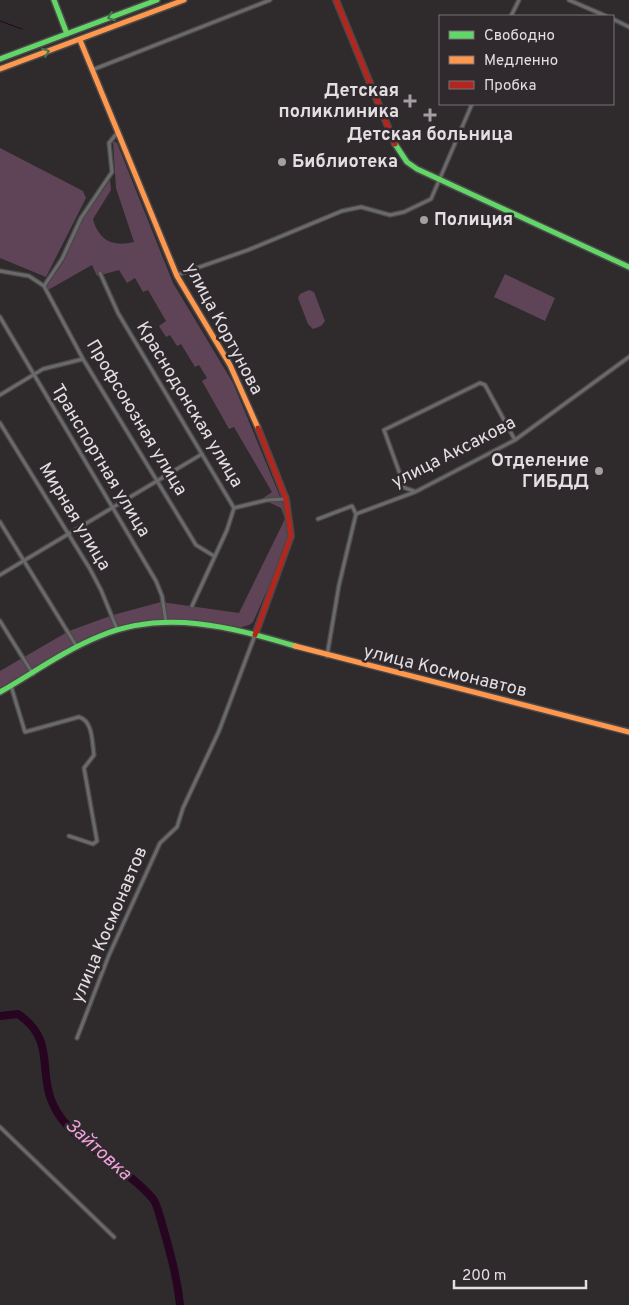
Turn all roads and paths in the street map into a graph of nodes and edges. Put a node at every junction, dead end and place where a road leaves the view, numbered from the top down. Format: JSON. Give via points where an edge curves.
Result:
{"nodes":[{"id":1,"x":54,"y":0,"type":"edge"},
{"id":2,"x":157,"y":0,"type":"edge"},
{"id":3,"x":184,"y":0,"type":"edge"},
{"id":4,"x":270,"y":0,"type":"edge"},
{"id":5,"x":336,"y":0,"type":"edge"},
{"id":6,"x":519,"y":0,"type":"edge"},
{"id":7,"x":569,"y":0,"type":"edge"},
{"id":8,"x":512,"y":15,"type":"edge"},
{"id":9,"x":604,"y":15,"type":"edge"},
{"id":10,"x":614,"y":20,"type":"edge"},
{"id":11,"x":629,"y":27,"type":"edge"},
{"id":12,"x":76,"y":30,"type":"junction"},
{"id":13,"x":67,"y":34,"type":"junction"},
{"id":14,"x":80,"y":40,"type":"junction"},
{"id":15,"x":70,"y":43,"type":"junction"},
{"id":16,"x":0,"y":59,"type":"edge"},
{"id":17,"x":0,"y":70,"type":"edge"},
{"id":18,"x":92,"y":70,"type":"junction"},
{"id":19,"x":472,"y":105,"type":"edge"},
{"id":20,"x":117,"y":133,"type":"junction"},
{"id":21,"x":438,"y":179,"type":"junction"},
{"id":22,"x":629,"y":268,"type":"edge"},
{"id":23,"x":0,"y":270,"type":"edge"},
{"id":24,"x":100,"y":273,"type":"dead end"},
{"id":25,"x":177,"y":276,"type":"junction"},
{"id":26,"x":44,"y":286,"type":"junction"},
{"id":27,"x":0,"y":317,"type":"edge"},
{"id":28,"x":629,"y":357,"type":"edge"},
{"id":29,"x":83,"y":359,"type":"junction"},
{"id":30,"x":33,"y":375,"type":"junction"},
{"id":31,"x":0,"y":395,"type":"edge"},
{"id":32,"x":0,"y":423,"type":"edge"},
{"id":33,"x":515,"y":440,"type":"junction"},
{"id":34,"x":202,"y":454,"type":"junction"},
{"id":35,"x":157,"y":481,"type":"junction"},
{"id":36,"x":415,"y":492,"type":"junction"},
{"id":37,"x":286,"y":499,"type":"junction"},
{"id":38,"x":113,"y":507,"type":"junction"},
{"id":39,"x":234,"y":508,"type":"junction"},
{"id":40,"x":356,"y":514,"type":"junction"},
{"id":41,"x":318,"y":519,"type":"dead end"},
{"id":42,"x":0,"y":522,"type":"edge"},
{"id":43,"x":68,"y":533,"type":"junction"},
{"id":44,"x":214,"y":556,"type":"junction"},
{"id":45,"x":23,"y":560,"type":"junction"},
{"id":46,"x":0,"y":575,"type":"edge"},
{"id":47,"x":192,"y":606,"type":"dead end"},
{"id":48,"x":0,"y":620,"type":"edge"},
{"id":49,"x":166,"y":623,"type":"junction"},
{"id":50,"x":117,"y":629,"type":"junction"},
{"id":51,"x":255,"y":634,"type":"junction"},
{"id":52,"x":78,"y":648,"type":"junction"},
{"id":53,"x":327,"y":656,"type":"junction"},
{"id":54,"x":33,"y":674,"type":"junction"},
{"id":55,"x":11,"y":686,"type":"junction"},
{"id":56,"x":0,"y":692,"type":"edge"},
{"id":57,"x":629,"y":732,"type":"edge"},
{"id":58,"x":69,"y":836,"type":"dead end"},
{"id":59,"x":77,"y":1038,"type":"dead end"},
{"id":60,"x":0,"y":1127,"type":"edge"},
{"id":61,"x":114,"y":1237,"type":"dead end"}],
"edges":[{"from":1,"to":13,"type":"main road"},
{"from":2,"to":12,"type":"main road","one_way":true},
{"from":3,"to":14,"type":"main road"},
{"from":4,"to":18,"type":"street"},
{"from":5,"to":21,"type":"main road","via":[[393,142],[407,162]]},
{"from":6,"to":8,"type":"street"},
{"from":7,"to":9,"type":"street"},
{"from":10,"to":11,"type":"street"},
{"from":12,"to":13,"type":"main road"},
{"from":12,"to":14,"type":"main road","name":"улица Кортунова"},
{"from":13,"to":15,"type":"main road"},
{"from":13,"to":16,"type":"main road"},
{"from":14,"to":15,"type":"main road"},
{"from":14,"to":18,"type":"main road","name":"улица Кортунова"},
{"from":17,"to":15,"type":"main road","one_way":true},
{"from":18,"to":20,"type":"main road","name":"улица Кортунова"},
{"from":19,"to":21,"type":"street"},
{"from":20,"to":25,"type":"main road","name":"улица Кортунова"},
{"from":20,"to":26,"type":"street","via":[[109,143],[112,172],[80,218],[62,259]]},
{"from":21,"to":22,"type":"main road"},
{"from":21,"to":25,"type":"street","via":[[431,199],[404,212],[390,214],[361,207],[342,211]]},
{"from":23,"to":26,"type":"street","via":[[29,276]]},
{"from":24,"to":34,"type":"street","name":"Краснодонская улица","via":[[118,313]]},
{"from":25,"to":37,"type":"main road","name":"улица Кортунова","via":[[237,379]]},
{"from":26,"to":29,"type":"street","name":"Профсоюзная улица"},
{"from":27,"to":30,"type":"street","name":"Транспортная улица"},
{"from":28,"to":33,"type":"street","name":"улица Аксакова"},
{"from":29,"to":30,"type":"street","via":[[43,369]]},
{"from":29,"to":35,"type":"street","name":"Профсоюзная улица"},
{"from":30,"to":31,"type":"street"},
{"from":30,"to":38,"type":"street","name":"Транспортная улица"},
{"from":32,"to":43,"type":"street","name":"Мирная улица"},
{"from":33,"to":36,"type":"street","name":"улица Аксакова"},
{"from":33,"to":36,"type":"street","via":[[485,386],[480,383],[384,430],[405,488]]},
{"from":34,"to":35,"type":"street"},
{"from":34,"to":39,"type":"street","name":"Краснодонская улица"},
{"from":35,"to":38,"type":"street"},
{"from":35,"to":44,"type":"street","name":"Профсоюзная улица","via":[[196,545]]},
{"from":36,"to":40,"type":"street","name":"улица Аксакова"},
{"from":37,"to":39,"type":"street"},
{"from":37,"to":51,"type":"main road","name":"улица Кортунова","via":[[291,536]]},
{"from":38,"to":43,"type":"street"},
{"from":38,"to":49,"type":"street","name":"Транспортная улица","via":[[156,581]]},
{"from":39,"to":44,"type":"street","name":"Краснодонская улица"},
{"from":40,"to":41,"type":"street","via":[[352,506]]},
{"from":40,"to":53,"type":"street"},
{"from":42,"to":45,"type":"street"},
{"from":43,"to":45,"type":"street"},
{"from":43,"to":50,"type":"street","name":"Мирная улица","via":[[101,590]]},
{"from":44,"to":47,"type":"street","name":"Краснодонская улица"},
{"from":45,"to":46,"type":"street"},
{"from":45,"to":52,"type":"street"},
{"from":48,"to":54,"type":"street"},
{"from":49,"to":50,"type":"main road","name":"улица Космонавтов"},
{"from":49,"to":51,"type":"main road","name":"улица Космонавтов","via":[[205,625]]},
{"from":50,"to":52,"type":"main road","name":"улица Космонавтов"},
{"from":51,"to":53,"type":"main road","name":"улица Космонавтов"},
{"from":51,"to":59,"type":"street","name":"улица Космонавтов","via":[[219,731],[177,827],[160,843],[109,955]]},
{"from":52,"to":54,"type":"main road","name":"улица Космонавтов"},
{"from":53,"to":57,"type":"main road","name":"улица Космонавтов"},
{"from":54,"to":55,"type":"main road","name":"улица Космонавтов"},
{"from":55,"to":56,"type":"main road","name":"улица Космонавтов"},
{"from":55,"to":58,"type":"street","via":[[25,732],[79,717],[89,723],[94,755],[84,768],[97,841],[93,844]]},
{"from":60,"to":61,"type":"street"}]}
